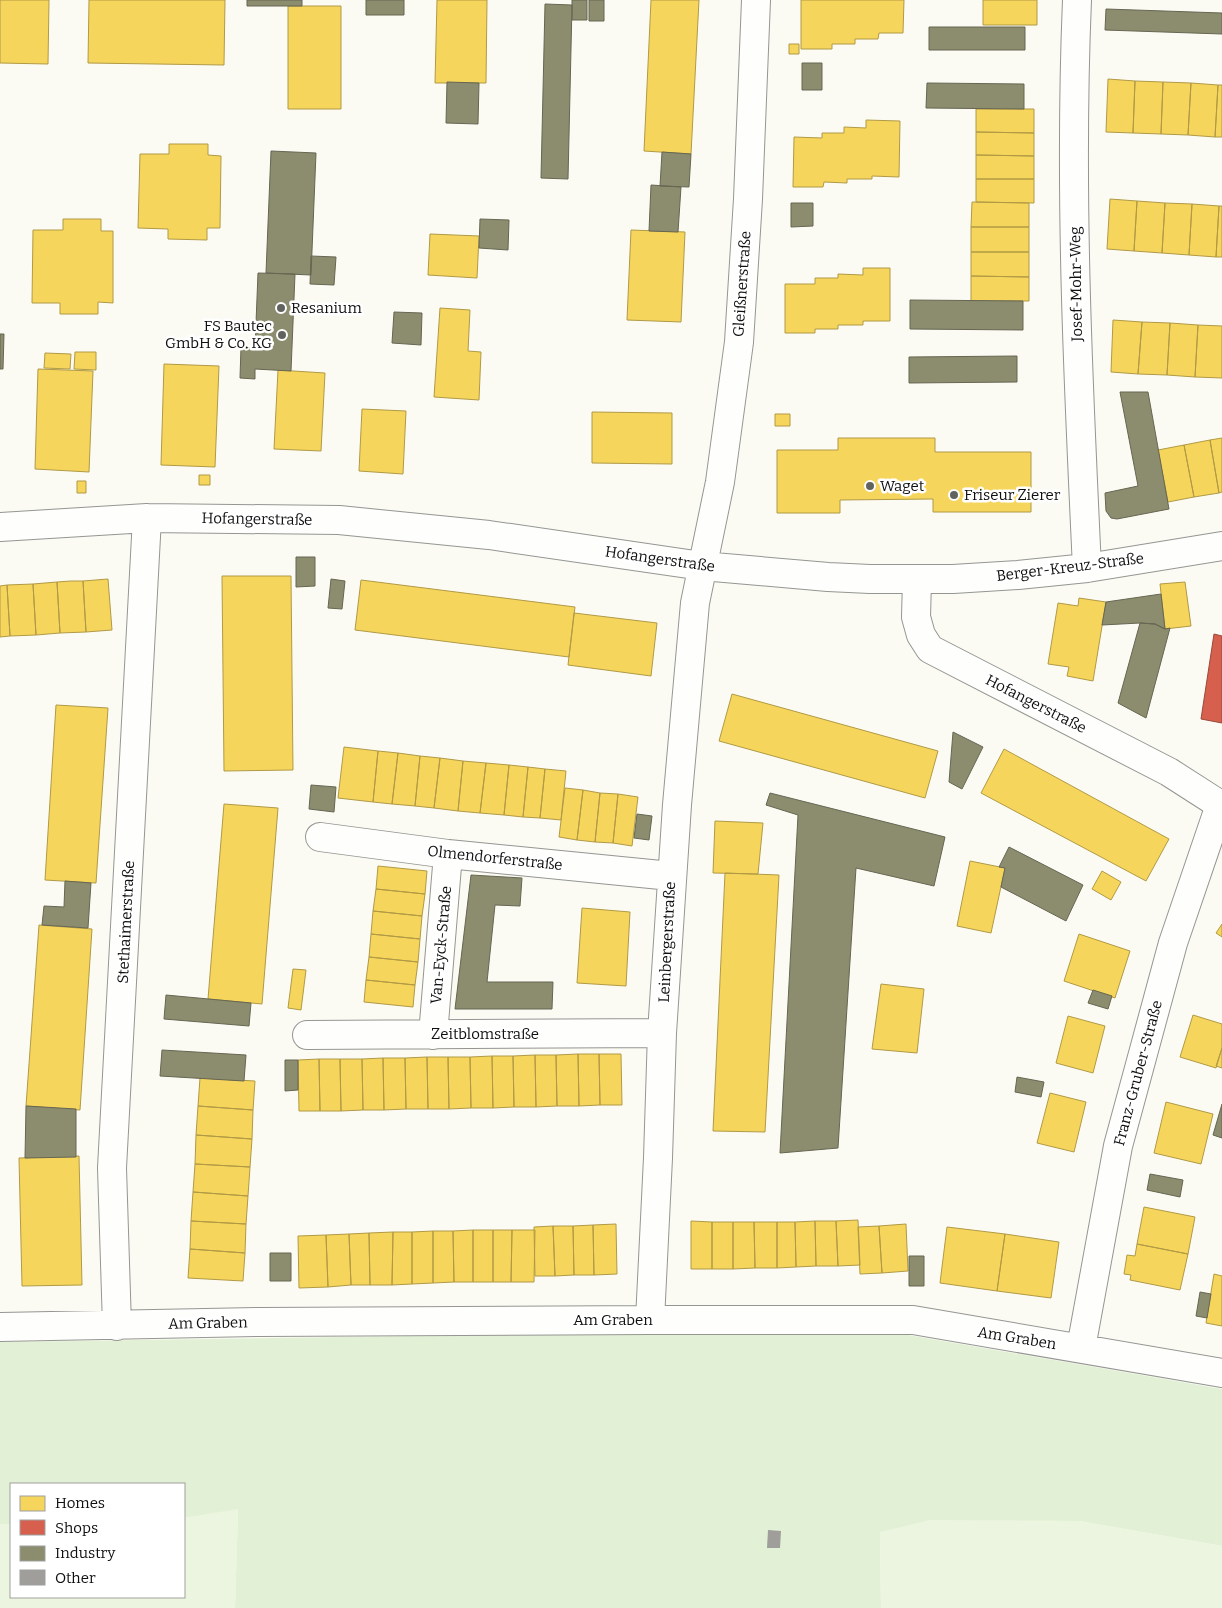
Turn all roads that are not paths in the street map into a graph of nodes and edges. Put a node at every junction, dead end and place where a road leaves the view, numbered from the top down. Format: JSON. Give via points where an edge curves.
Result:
{"nodes":[{"id":1,"x":756,"y":0,"type":"edge"},
{"id":2,"x":1076,"y":0,"type":"edge"},
{"id":3,"x":147,"y":518,"type":"junction"},
{"id":4,"x":0,"y":527,"type":"edge"},
{"id":5,"x":1222,"y":546,"type":"edge"},
{"id":6,"x":702,"y":566,"type":"junction"},
{"id":7,"x":1088,"y":568,"type":"junction"},
{"id":8,"x":917,"y":580,"type":"junction"},
{"id":9,"x":1221,"y":806,"type":"edge"},
{"id":10,"x":320,"y":837,"type":"dead end"},
{"id":11,"x":448,"y":854,"type":"junction"},
{"id":12,"x":671,"y":876,"type":"junction"},
{"id":13,"x":662,"y":1033,"type":"junction"},
{"id":14,"x":307,"y":1035,"type":"dead end"},
{"id":15,"x":433,"y":1035,"type":"junction"},
{"id":16,"x":650,"y":1320,"type":"junction"},
{"id":17,"x":117,"y":1326,"type":"junction"},
{"id":18,"x":0,"y":1327,"type":"edge"},
{"id":19,"x":1081,"y":1348,"type":"junction"},
{"id":20,"x":1222,"y":1373,"type":"edge"}],
"edges":[{"from":1,"to":6,"type":"street","name":"Gleißnerstraße","via":[[739,342],[720,482]]},
{"from":2,"to":7,"type":"street","name":"Josef-Mohr-Weg","via":[[1074,256]]},
{"from":3,"to":4,"type":"street","name":"Hofangerstraße"},
{"from":3,"to":6,"type":"street","name":"Hofangerstraße","via":[[340,520],[489,535]]},
{"from":3,"to":17,"type":"street","name":"Stethaimerstraße","via":[[112,1168]]},
{"from":5,"to":7,"type":"street","name":"Berger-Kreuz-Straße"},
{"from":6,"to":8,"type":"street","name":"Hofangerstraße","via":[[828,578]]},
{"from":6,"to":12,"type":"street","name":"Leinbergerstraße","via":[[693,615]]},
{"from":7,"to":8,"type":"street","name":"Berger-Kreuz-Straße","via":[[953,580]]},
{"from":8,"to":9,"type":"street","name":"Hofangerstraße","via":[[916,617],[921,635],[930,649],[1169,772]]},
{"from":9,"to":19,"type":"street","name":"Franz-Gruber-Straße","via":[[1173,943],[1118,1146]]},
{"from":10,"to":11,"type":"street","name":"Olmendorferstraße"},
{"from":11,"to":12,"type":"street","name":"Olmendorferstraße"},
{"from":11,"to":15,"type":"street","name":"Van-Eyck-Straße"},
{"from":12,"to":13,"type":"street","name":"Leinbergerstraße"},
{"from":13,"to":15,"type":"street","name":"Zeitblomstraße"},
{"from":13,"to":16,"type":"street","name":"Leinbergerstraße"},
{"from":14,"to":15,"type":"street","name":"Zeitblomstraße"},
{"from":16,"to":17,"type":"street","name":"Am Graben"},
{"from":16,"to":19,"type":"street","name":"Am Graben","via":[[913,1320]]},
{"from":17,"to":18,"type":"street","name":"Am Graben"},
{"from":19,"to":20,"type":"street","name":"Am Graben"}]}
